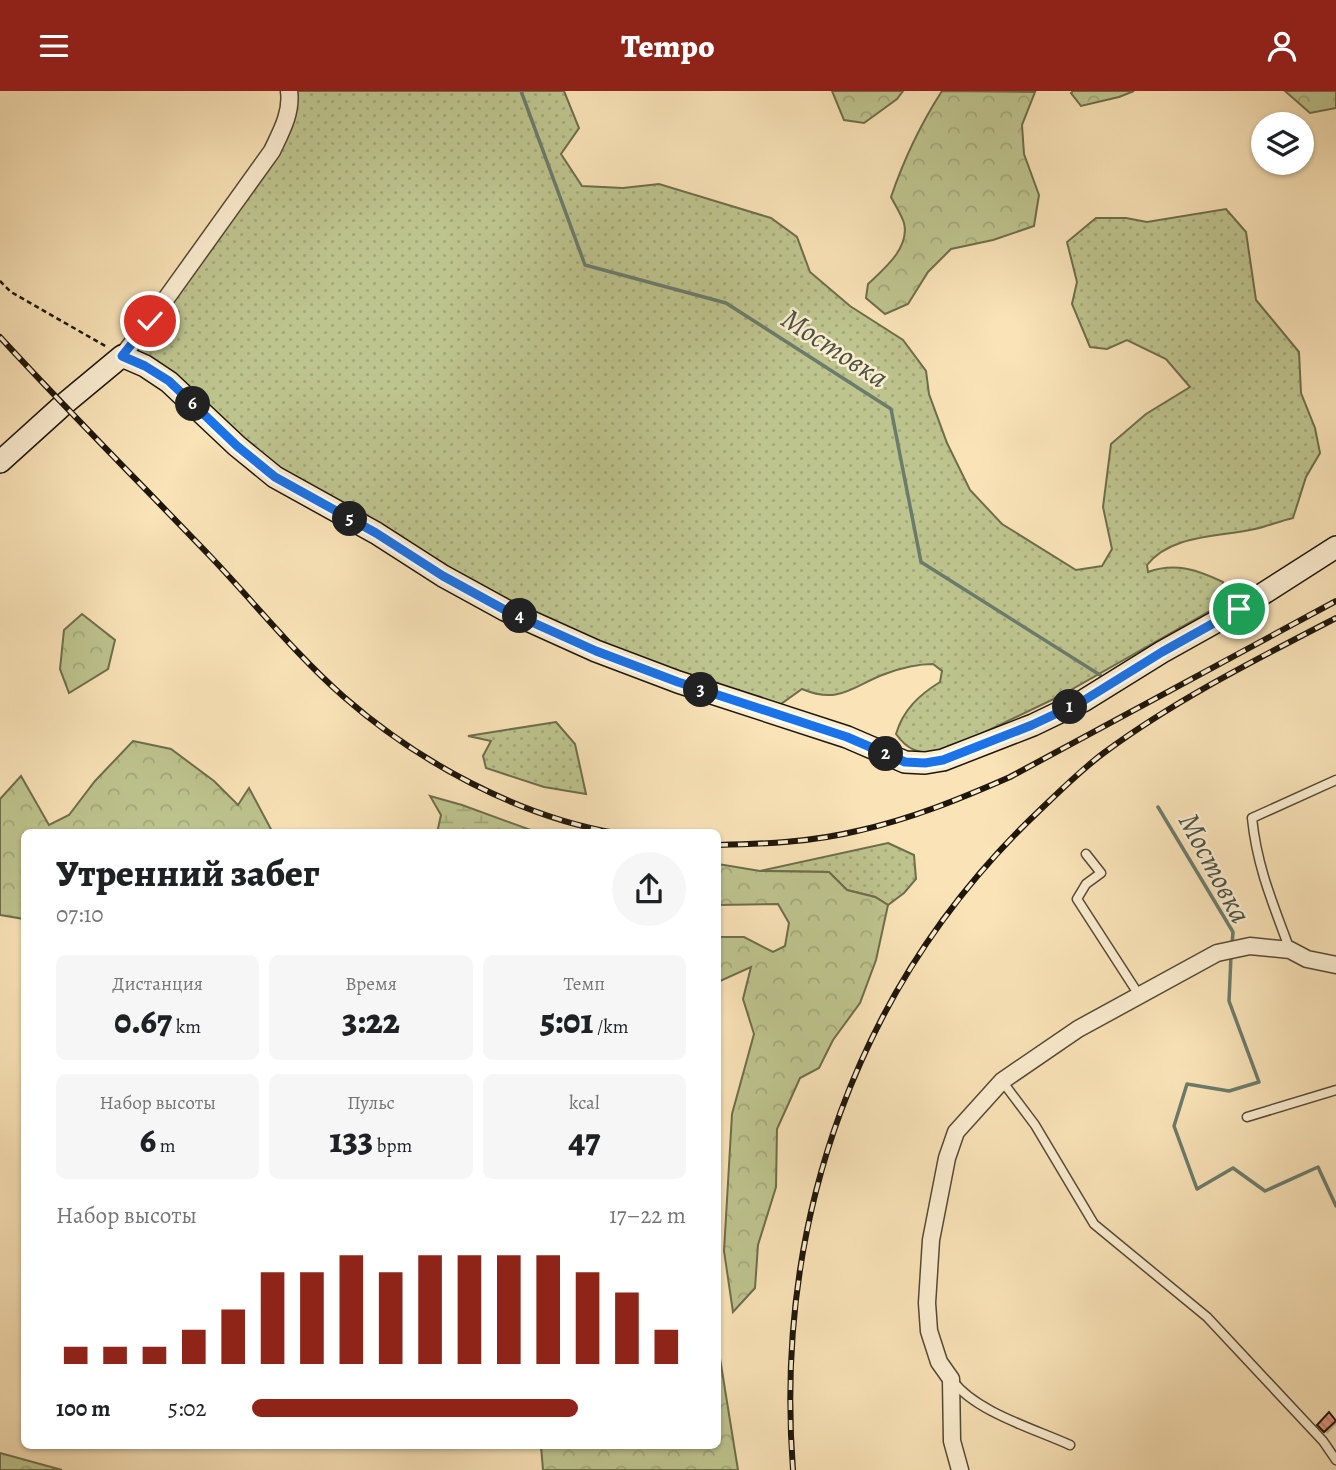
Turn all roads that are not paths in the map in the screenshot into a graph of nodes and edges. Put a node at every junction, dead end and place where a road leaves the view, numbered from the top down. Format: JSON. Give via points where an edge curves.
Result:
{"nodes":[{"id":1,"x":289,"y":91,"type":"edge"},
{"id":2,"x":122,"y":356,"type":"junction"},
{"id":3,"x":0,"y":462,"type":"edge"},
{"id":4,"x":1336,"y":547,"type":"edge"},
{"id":5,"x":1336,"y":780,"type":"edge"},
{"id":6,"x":1086,"y":853,"type":"dead end"},
{"id":7,"x":1290,"y":950,"type":"junction"},
{"id":8,"x":1336,"y":965,"type":"edge"},
{"id":9,"x":1139,"y":995,"type":"junction"},
{"id":10,"x":1002,"y":1081,"type":"junction"},
{"id":11,"x":1336,"y":1090,"type":"edge"},
{"id":12,"x":1247,"y":1117,"type":"dead end"},
{"id":13,"x":951,"y":1379,"type":"junction"},
{"id":14,"x":1070,"y":1445,"type":"dead end"},
{"id":15,"x":1336,"y":1460,"type":"edge"},
{"id":16,"x":960,"y":1470,"type":"edge"}],
"edges":[{"from":1,"to":2,"type":"street","via":[[284,126],[272,151]]},
{"from":2,"to":3,"type":"street"},
{"from":2,"to":4,"type":"street","via":[[169,381],[275,477],[505,610],[596,651],[847,737],[905,762],[943,760],[1083,701]]},
{"from":5,"to":7,"type":"lane","via":[[1252,818],[1262,879]]},
{"from":6,"to":9,"type":"lane","via":[[1101,873],[1086,884],[1077,899]]},
{"from":7,"to":8,"type":"street"},
{"from":7,"to":9,"type":"street","via":[[1250,946],[1217,953]]},
{"from":9,"to":10,"type":"street","via":[[1078,1029]]},
{"from":10,"to":13,"type":"street","via":[[956,1132],[931,1240],[929,1331],[939,1362]]},
{"from":10,"to":15,"type":"lane","via":[[1035,1125],[1094,1224],[1207,1317]]},
{"from":11,"to":12,"type":"lane"},
{"from":13,"to":14,"type":"lane","via":[[988,1409]]},
{"from":13,"to":16,"type":"street","via":[[952,1441]]}]}
